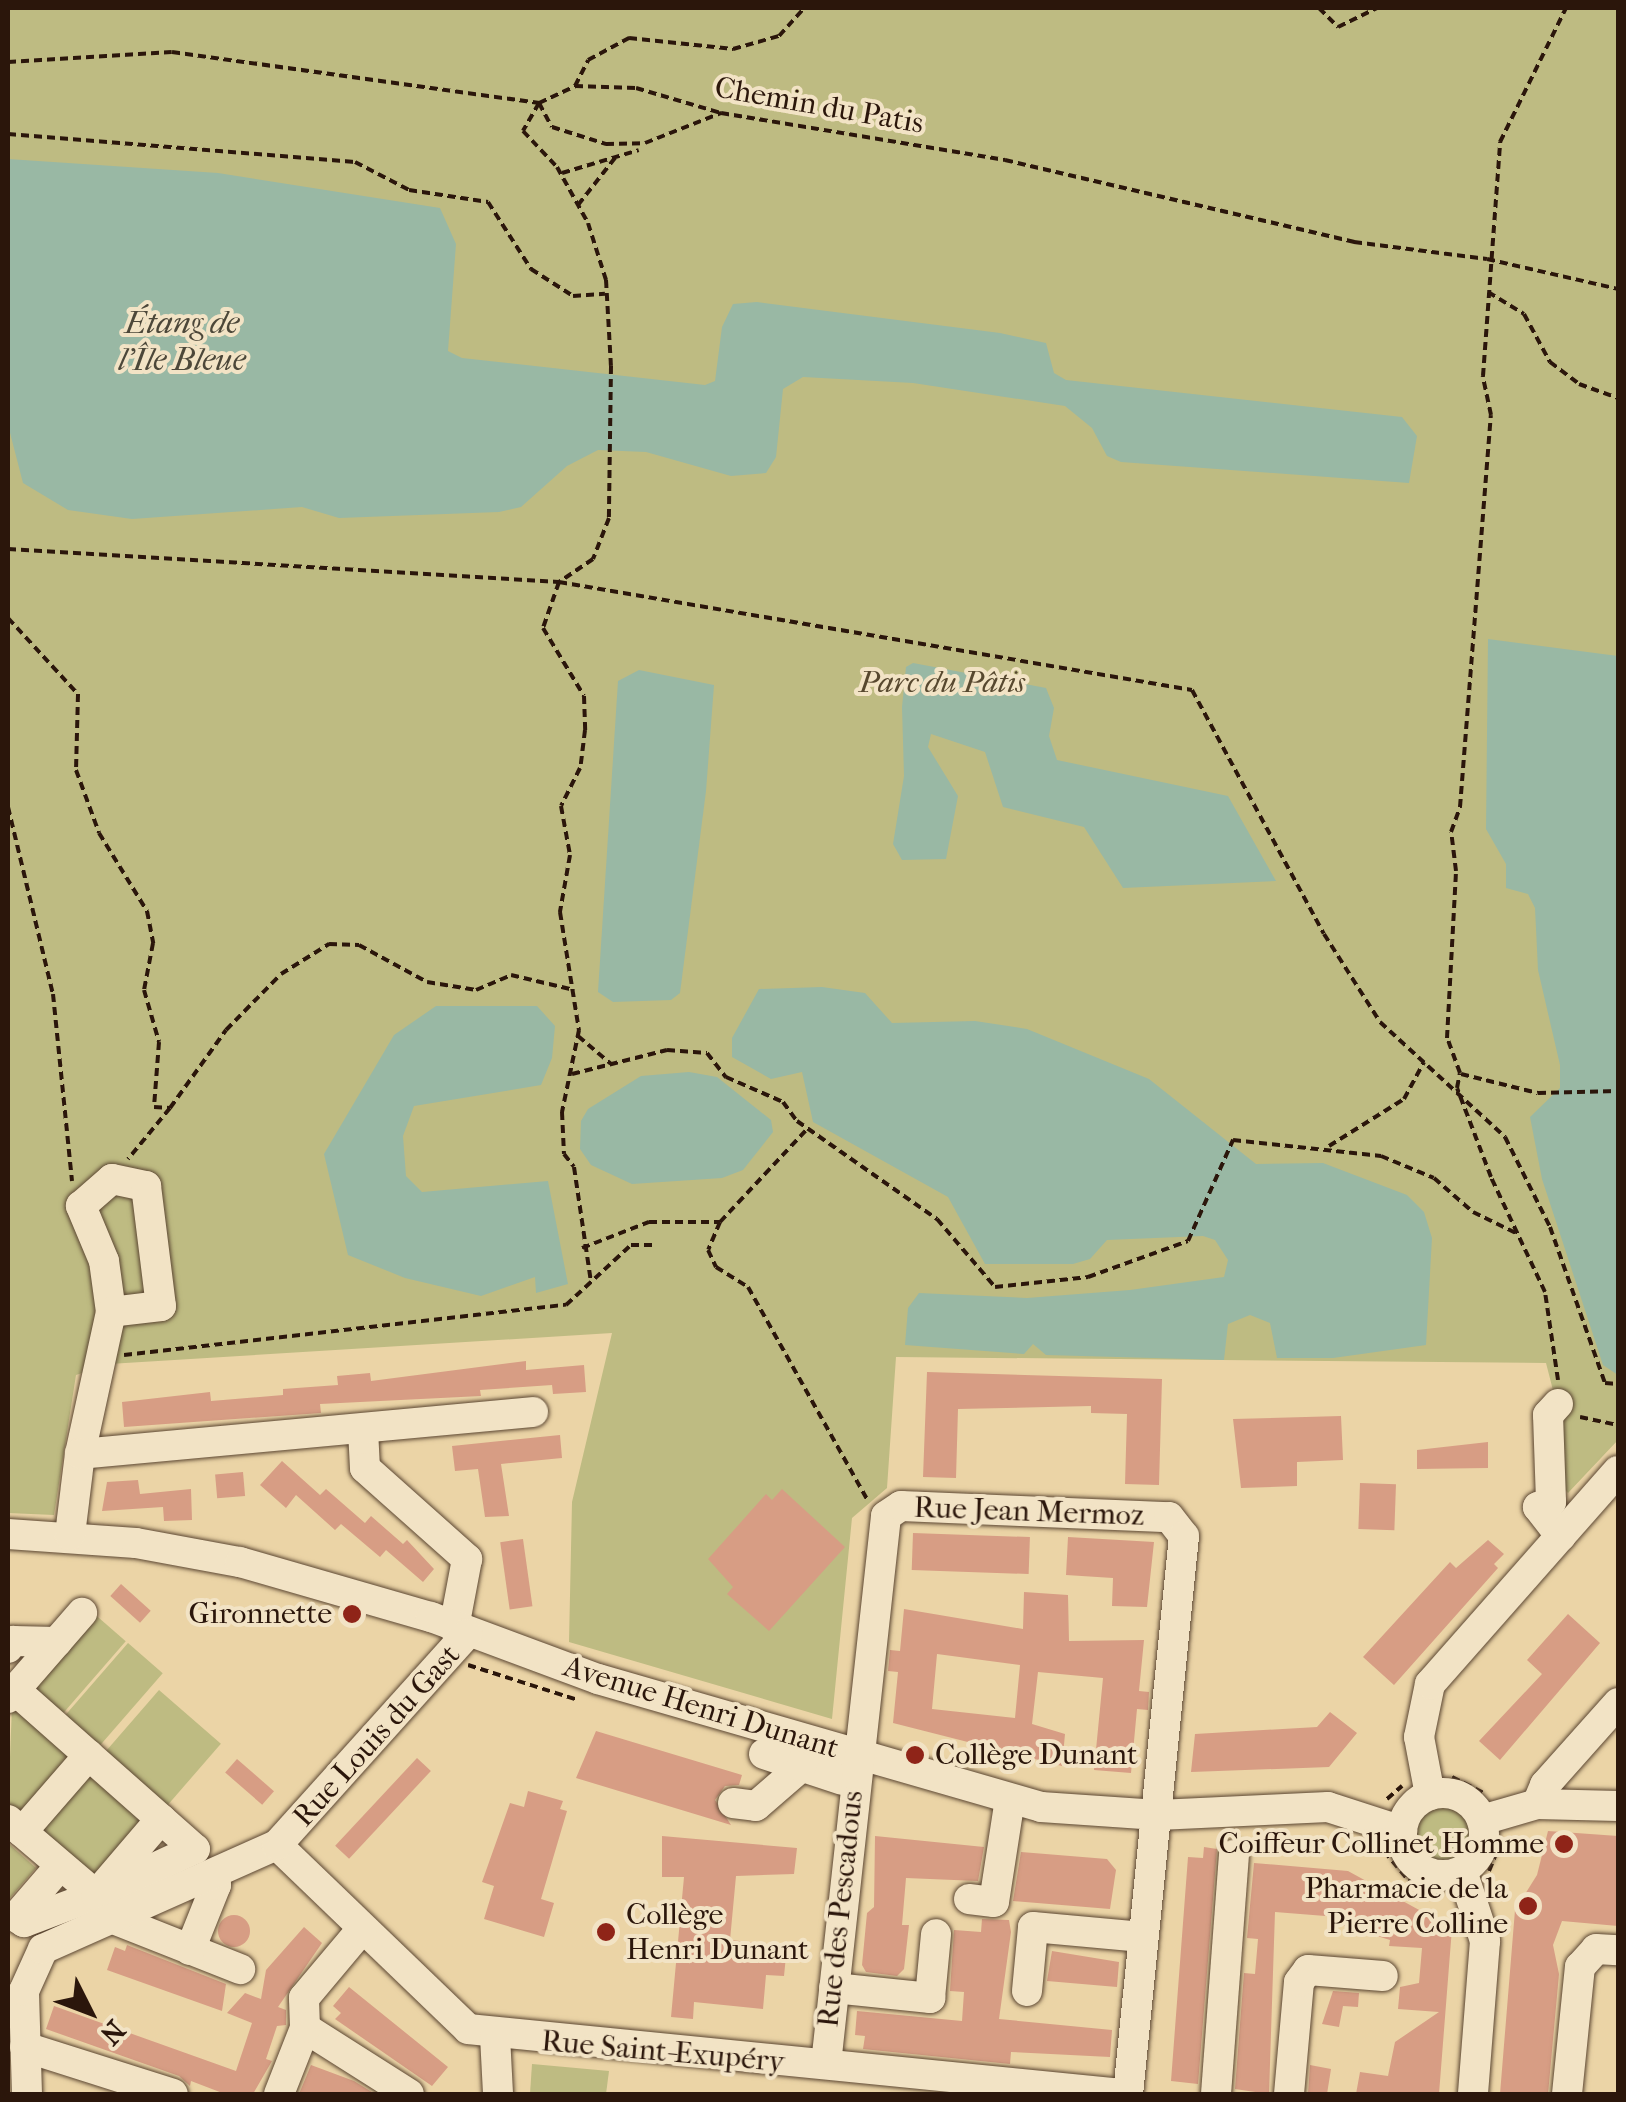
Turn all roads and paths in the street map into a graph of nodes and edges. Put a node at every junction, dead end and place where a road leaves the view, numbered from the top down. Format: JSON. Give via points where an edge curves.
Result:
{"nodes":[{"id":1,"x":804,"y":8,"type":"edge"},
{"id":2,"x":1319,"y":8,"type":"edge"},
{"id":3,"x":1377,"y":8,"type":"edge"},
{"id":4,"x":1566,"y":8,"type":"edge"},
{"id":5,"x":8,"y":62,"type":"edge"},
{"id":6,"x":575,"y":86,"type":"junction"},
{"id":7,"x":539,"y":103,"type":"junction"},
{"id":8,"x":721,"y":113,"type":"junction"},
{"id":9,"x":8,"y":134,"type":"edge"},
{"id":10,"x":639,"y":150,"type":"dead end"},
{"id":11,"x":616,"y":157,"type":"junction"},
{"id":12,"x":560,"y":173,"type":"junction"},
{"id":13,"x":578,"y":205,"type":"junction"},
{"id":14,"x":1486,"y":259,"type":"junction"},
{"id":15,"x":1618,"y":289,"type":"edge"},
{"id":16,"x":1488,"y":291,"type":"junction"},
{"id":17,"x":607,"y":294,"type":"junction"},
{"id":18,"x":1618,"y":398,"type":"edge"},
{"id":19,"x":8,"y":550,"type":"edge"},
{"id":20,"x":559,"y":582,"type":"junction"},
{"id":21,"x":8,"y":618,"type":"edge"},
{"id":22,"x":8,"y":807,"type":"edge"},
{"id":23,"x":574,"y":990,"type":"junction"},
{"id":24,"x":578,"y":1036,"type":"junction"},
{"id":25,"x":1424,"y":1062,"type":"junction"},
{"id":26,"x":612,"y":1064,"type":"junction"},
{"id":27,"x":1460,"y":1073,"type":"junction"},
{"id":28,"x":572,"y":1074,"type":"junction"},
{"id":29,"x":1457,"y":1088,"type":"junction"},
{"id":30,"x":1618,"y":1091,"type":"edge"},
{"id":31,"x":170,"y":1108,"type":"junction"},
{"id":32,"x":808,"y":1128,"type":"junction"},
{"id":33,"x":1328,"y":1146,"type":"junction"},
{"id":34,"x":105,"y":1185,"type":"junction"},
{"id":35,"x":81,"y":1206,"type":"junction"},
{"id":36,"x":720,"y":1222,"type":"junction"},
{"id":37,"x":1518,"y":1234,"type":"junction"},
{"id":38,"x":654,"y":1245,"type":"dead end"},
{"id":39,"x":582,"y":1248,"type":"junction"},
{"id":40,"x":591,"y":1282,"type":"junction"},
{"id":41,"x":111,"y":1312,"type":"junction"},
{"id":42,"x":99,"y":1358,"type":"junction"},
{"id":43,"x":1618,"y":1384,"type":"edge"},
{"id":44,"x":1546,"y":1410,"type":"junction"},
{"id":45,"x":533,"y":1412,"type":"dead end"},
{"id":46,"x":1618,"y":1425,"type":"edge"},
{"id":47,"x":363,"y":1430,"type":"junction"},
{"id":48,"x":80,"y":1454,"type":"junction"},
{"id":49,"x":1618,"y":1474,"type":"edge"},
{"id":50,"x":882,"y":1524,"type":"junction"},
{"id":51,"x":8,"y":1534,"type":"edge"},
{"id":52,"x":70,"y":1536,"type":"junction"},
{"id":53,"x":1561,"y":1536,"type":"junction"},
{"id":54,"x":82,"y":1613,"type":"dead end"},
{"id":55,"x":460,"y":1631,"type":"junction"},
{"id":56,"x":56,"y":1642,"type":"junction"},
{"id":57,"x":8,"y":1648,"type":"edge"},
{"id":58,"x":11,"y":1694,"type":"edge"},
{"id":59,"x":1618,"y":1703,"type":"edge"},
{"id":60,"x":764,"y":1754,"type":"dead end"},
{"id":61,"x":89,"y":1755,"type":"junction"},
{"id":62,"x":804,"y":1760,"type":"junction"},
{"id":63,"x":849,"y":1768,"type":"junction"},
{"id":64,"x":1406,"y":1774,"type":"dead end"},
{"id":65,"x":1437,"y":1784,"type":"junction"},
{"id":66,"x":1010,"y":1799,"type":"junction"},
{"id":67,"x":1376,"y":1803,"type":"dead end"},
{"id":68,"x":733,"y":1804,"type":"dead end"},
{"id":69,"x":1537,"y":1804,"type":"junction"},
{"id":70,"x":1618,"y":1806,"type":"edge"},
{"id":71,"x":1494,"y":1815,"type":"junction"},
{"id":72,"x":1158,"y":1816,"type":"junction"},
{"id":73,"x":835,"y":1818,"type":"dead end"},
{"id":74,"x":162,"y":1819,"type":"junction"},
{"id":75,"x":15,"y":1826,"type":"edge"},
{"id":76,"x":1390,"y":1837,"type":"junction"},
{"id":77,"x":278,"y":1845,"type":"junction"},
{"id":78,"x":1234,"y":1855,"type":"dead end"},
{"id":79,"x":60,"y":1866,"type":"junction"},
{"id":80,"x":214,"y":1874,"type":"junction"},
{"id":81,"x":1466,"y":1885,"type":"junction"},
{"id":82,"x":969,"y":1899,"type":"dead end"},
{"id":83,"x":103,"y":1907,"type":"junction"},
{"id":84,"x":362,"y":1929,"type":"junction"},
{"id":85,"x":936,"y":1934,"type":"dead end"},
{"id":86,"x":1143,"y":1937,"type":"junction"},
{"id":87,"x":190,"y":1950,"type":"junction"},
{"id":88,"x":1618,"y":1950,"type":"edge"},
{"id":89,"x":240,"y":1969,"type":"dead end"},
{"id":90,"x":17,"y":1974,"type":"edge"},
{"id":91,"x":1383,"y":1976,"type":"dead end"},
{"id":92,"x":834,"y":1988,"type":"junction"},
{"id":93,"x":1027,"y":1991,"type":"dead end"},
{"id":94,"x":305,"y":2028,"type":"junction"},
{"id":95,"x":496,"y":2036,"type":"junction"},
{"id":96,"x":25,"y":2047,"type":"junction"},
{"id":97,"x":819,"y":2071,"type":"junction"},
{"id":98,"x":123,"y":2086,"type":"edge"},
{"id":99,"x":27,"y":2094,"type":"edge"},
{"id":100,"x":173,"y":2094,"type":"edge"},
{"id":101,"x":279,"y":2094,"type":"edge"},
{"id":102,"x":409,"y":2094,"type":"edge"},
{"id":103,"x":498,"y":2094,"type":"edge"},
{"id":104,"x":1125,"y":2094,"type":"edge"},
{"id":105,"x":1216,"y":2094,"type":"edge"},
{"id":106,"x":1289,"y":2094,"type":"edge"},
{"id":107,"x":1473,"y":2094,"type":"edge"},
{"id":108,"x":1567,"y":2094,"type":"edge"}],
"edges":[{"from":1,"to":6,"type":"path","via":[[779,36],[733,49],[629,38],[588,60]]},
{"from":2,"to":3,"type":"path","via":[[1338,27]]},
{"from":4,"to":14,"type":"path","via":[[1500,142]]},
{"from":5,"to":7,"type":"path","via":[[172,52]]},
{"from":6,"to":7,"type":"path","name":"Chemin du Patis"},
{"from":6,"to":8,"type":"path","name":"Chemin du Patis","via":[[636,88]]},
{"from":7,"to":8,"type":"path","via":[[552,127],[606,144],[644,143]]},
{"from":7,"to":12,"type":"path","via":[[523,131]]},
{"from":8,"to":14,"type":"path","name":"Chemin du Patis","via":[[1004,160],[1354,242]]},
{"from":9,"to":17,"type":"path","via":[[355,162],[409,190],[488,202],[531,269],[574,296]]},
{"from":10,"to":11,"type":"path"},
{"from":11,"to":12,"type":"path"},
{"from":11,"to":13,"type":"path"},
{"from":12,"to":13,"type":"path"},
{"from":13,"to":17,"type":"path"},
{"from":14,"to":15,"type":"path","name":"Chemin du Patis"},
{"from":14,"to":16,"type":"path"},
{"from":16,"to":18,"type":"path","via":[[1524,314],[1550,362],[1579,384]]},
{"from":16,"to":27,"type":"path","via":[[1483,376],[1491,416],[1460,807],[1451,832],[1456,871],[1447,1038]]},
{"from":17,"to":20,"type":"path","via":[[610,518],[593,559]]},
{"from":19,"to":20,"type":"path"},
{"from":20,"to":23,"type":"path","via":[[543,628],[584,696],[580,768],[561,806],[570,855],[560,912]]},
{"from":20,"to":25,"type":"path","via":[[1192,690],[1324,934],[1380,1022]]},
{"from":21,"to":31,"type":"path","via":[[78,694],[76,770],[99,833],[147,911],[153,943],[144,990],[159,1042],[154,1107]]},
{"from":22,"to":35,"type":"path","via":[[53,994],[66,1164]]},
{"from":23,"to":24,"type":"path"},
{"from":23,"to":31,"type":"path","via":[[511,975],[476,990],[427,982],[359,945],[329,944],[281,974],[240,1016]]},
{"from":24,"to":26,"type":"path"},
{"from":24,"to":28,"type":"path"},
{"from":25,"to":29,"type":"path"},
{"from":25,"to":33,"type":"path","via":[[1404,1099]]},
{"from":26,"to":28,"type":"path"},
{"from":26,"to":32,"type":"path","via":[[667,1050],[706,1053],[726,1077],[783,1102]]},
{"from":27,"to":29,"type":"path"},
{"from":27,"to":30,"type":"path","via":[[1538,1093]]},
{"from":28,"to":39,"type":"path","via":[[562,1112],[564,1154],[574,1167]]},
{"from":29,"to":37,"type":"path"},
{"from":29,"to":43,"type":"path","via":[[1505,1138],[1550,1227],[1605,1384]]},
{"from":31,"to":34,"type":"path"},
{"from":32,"to":33,"type":"path","via":[[937,1219],[994,1287],[1088,1277],[1188,1241],[1233,1140]]},
{"from":32,"to":36,"type":"path"},
{"from":33,"to":37,"type":"path","via":[[1381,1156],[1434,1178],[1473,1212]]},
{"from":34,"to":35,"type":"street"},
{"from":34,"to":41,"type":"street","via":[[112,1179],[146,1186],[161,1306]]},
{"from":35,"to":41,"type":"street","via":[[104,1262]]},
{"from":36,"to":39,"type":"path","via":[[649,1222]]},
{"from":36,"to":50,"type":"path","via":[[708,1250],[716,1267],[748,1287]]},
{"from":37,"to":44,"type":"path","via":[[1554,1328]]},
{"from":38,"to":40,"type":"path","via":[[631,1245]]},
{"from":39,"to":40,"type":"path"},
{"from":40,"to":42,"type":"path","via":[[566,1306]]},
{"from":41,"to":42,"type":"street"},
{"from":42,"to":48,"type":"street"},
{"from":44,"to":46,"type":"path"},
{"from":44,"to":53,"type":"street","via":[[1551,1502],[1534,1508]]},
{"from":45,"to":47,"type":"street"},
{"from":47,"to":48,"type":"street"},
{"from":47,"to":55,"type":"street","via":[[364,1468],[408,1500],[467,1559]]},
{"from":48,"to":52,"type":"street"},
{"from":49,"to":53,"type":"street"},
{"from":50,"to":63,"type":"street","name":"Rue Jean Mermoz"},
{"from":50,"to":72,"type":"street","name":"Rue Jean Mermoz","via":[[901,1506],[1178,1521],[1184,1536]]},
{"from":51,"to":52,"type":"street","name":"Avenue Henri Dunant"},
{"from":52,"to":55,"type":"street","name":"Avenue Henri Dunant","via":[[240,1562]]},
{"from":53,"to":65,"type":"street","via":[[1424,1695],[1419,1736]]},
{"from":54,"to":56,"type":"street"},
{"from":55,"to":63,"type":"street","name":"Avenue Henri Dunant"},
{"from":55,"to":77,"type":"street","name":"Rue Louis du Gast"},
{"from":56,"to":57,"type":"street","via":[[13,1641]]},
{"from":56,"to":58,"type":"street"},
{"from":58,"to":61,"type":"street"},
{"from":59,"to":69,"type":"street","via":[[1545,1785]]},
{"from":60,"to":62,"type":"street"},
{"from":61,"to":74,"type":"street"},
{"from":61,"to":75,"type":"street"},
{"from":62,"to":63,"type":"street"},
{"from":62,"to":68,"type":"street","via":[[756,1806]]},
{"from":62,"to":73,"type":"street"},
{"from":63,"to":66,"type":"street","name":"Avenue Henri Dunant"},
{"from":63,"to":92,"type":"street","name":"Rue des Pescadous"},
{"from":64,"to":67,"type":"path","via":[[1396,1794]]},
{"from":65,"to":71,"type":"path"},
{"from":65,"to":71,"type":"street"},
{"from":65,"to":76,"type":"street"},
{"from":66,"to":72,"type":"street","name":"Avenue Henri Dunant"},
{"from":66,"to":82,"type":"street","via":[[994,1902]]},
{"from":69,"to":70,"type":"street"},
{"from":69,"to":71,"type":"street"},
{"from":71,"to":81,"type":"path"},
{"from":71,"to":81,"type":"street"},
{"from":72,"to":76,"type":"street","name":"Avenue Henri Dunant","via":[[1328,1807]]},
{"from":72,"to":86,"type":"street"},
{"from":74,"to":83,"type":"street"},
{"from":74,"to":83,"type":"street","via":[[195,1849]]},
{"from":75,"to":79,"type":"street"},
{"from":76,"to":81,"type":"street","via":[[1418,1868]]},
{"from":76,"to":81,"type":"path","via":[[1408,1880]]},
{"from":77,"to":80,"type":"street","name":"Rue Louis du Gast"},
{"from":77,"to":84,"type":"street","name":"Rue Saint-Exupéry"},
{"from":78,"to":105,"type":"street"},
{"from":79,"to":83,"type":"street"},
{"from":79,"to":83,"type":"street","via":[[16,1916],[24,1922]]},
{"from":80,"to":83,"type":"street","name":"Rue Louis du Gast"},
{"from":80,"to":87,"type":"street","via":[[216,1885]]},
{"from":81,"to":107,"type":"street","via":[[1485,1941]]},
{"from":83,"to":87,"type":"street"},
{"from":83,"to":90,"type":"street","name":"Rue Louis du Gast"},
{"from":84,"to":94,"type":"street","via":[[304,1998]]},
{"from":84,"to":95,"type":"street","name":"Rue Saint-Exupéry","via":[[468,2029]]},
{"from":85,"to":92,"type":"street","via":[[930,1998]]},
{"from":86,"to":93,"type":"street","via":[[1033,1928]]},
{"from":86,"to":104,"type":"street"},
{"from":87,"to":89,"type":"street"},
{"from":88,"to":108,"type":"street","via":[[1596,1949],[1580,1967]]},
{"from":90,"to":96,"type":"street","name":"Rue Louis du Gast"},
{"from":91,"to":106,"type":"street","via":[[1308,1970],[1298,1982]]},
{"from":92,"to":97,"type":"street","name":"Rue des Pescadous"},
{"from":94,"to":101,"type":"street"},
{"from":94,"to":102,"type":"street"},
{"from":95,"to":97,"type":"street","name":"Rue Saint-Exupéry","via":[[638,2059]]},
{"from":95,"to":103,"type":"street"},
{"from":96,"to":98,"type":"street"},
{"from":96,"to":99,"type":"street","name":"Rue Louis du Gast"},
{"from":97,"to":104,"type":"street","name":"Rue Saint-Exupéry"},
{"from":98,"to":100,"type":"street"}]}
